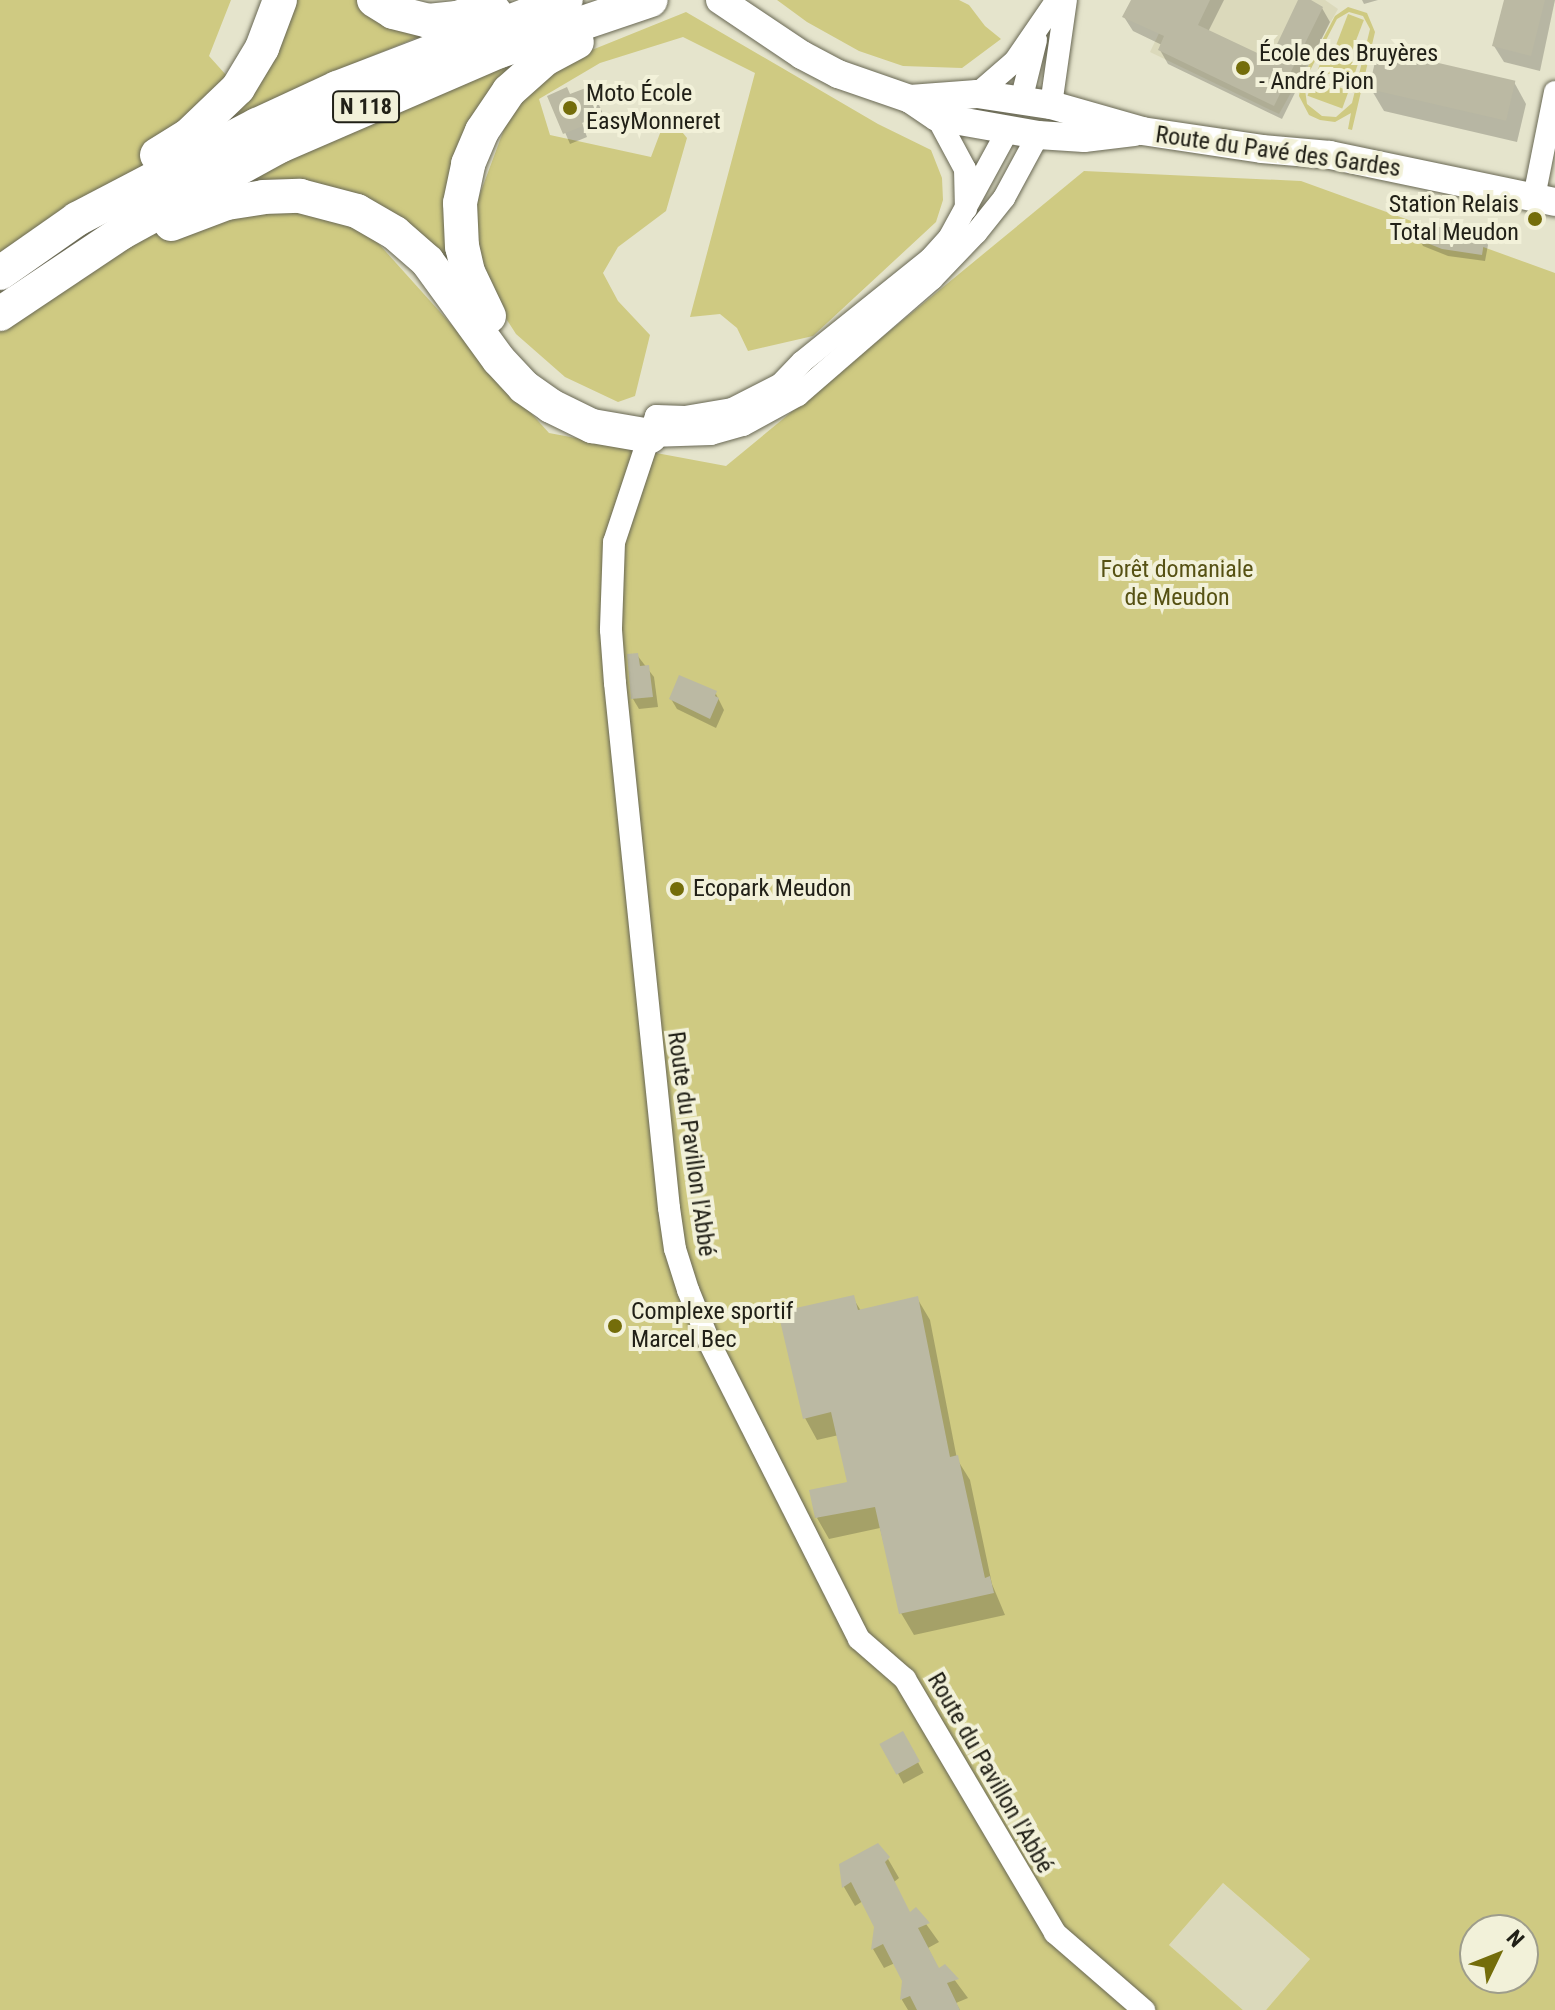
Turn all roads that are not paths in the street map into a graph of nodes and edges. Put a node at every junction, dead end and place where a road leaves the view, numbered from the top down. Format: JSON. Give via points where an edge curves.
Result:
{"nodes":[{"id":1,"x":280,"y":0,"type":"edge"},
{"id":2,"x":374,"y":0,"type":"edge"},
{"id":3,"x":566,"y":0,"type":"edge"},
{"id":4,"x":651,"y":0,"type":"edge"},
{"id":5,"x":664,"y":0,"type":"edge"},
{"id":6,"x":720,"y":0,"type":"edge"},
{"id":7,"x":1057,"y":0,"type":"edge"},
{"id":8,"x":1066,"y":0,"type":"edge"},
{"id":9,"x":518,"y":18,"type":"junction"},
{"id":10,"x":1039,"y":31,"type":"junction"},
{"id":11,"x":1555,"y":92,"type":"edge"},
{"id":12,"x":977,"y":94,"type":"junction"},
{"id":13,"x":910,"y":99,"type":"junction"},
{"id":14,"x":1021,"y":101,"type":"junction"},
{"id":15,"x":1051,"y":105,"type":"junction"},
{"id":16,"x":937,"y":117,"type":"junction"},
{"id":17,"x":1008,"y":130,"type":"junction"},
{"id":18,"x":1142,"y":131,"type":"junction"},
{"id":19,"x":1038,"y":135,"type":"junction"},
{"id":20,"x":1545,"y":200,"type":"edge"},
{"id":21,"x":966,"y":212,"type":"junction"},
{"id":22,"x":77,"y":219,"type":"junction"},
{"id":23,"x":96,"y":249,"type":"junction"},
{"id":24,"x":0,"y":273,"type":"edge"},
{"id":25,"x":0,"y":314,"type":"edge"},
{"id":26,"x":653,"y":426,"type":"junction"},
{"id":27,"x":1144,"y":2010,"type":"edge"}],
"edges":[{"from":1,"to":22,"type":"highway","via":[[249,72],[225,104],[189,135],[103,187]]},
{"from":2,"to":9,"type":"highway","via":[[393,12],[428,21],[483,9]]},
{"from":3,"to":9,"type":"highway","number":"N 118"},
{"from":4,"to":23,"type":"highway","number":"N 118","via":[[500,51],[342,117],[212,181]]},
{"from":5,"to":26,"type":"highway","via":[[650,13],[596,31],[527,73],[482,131],[460,203],[462,247],[471,280],[495,328],[520,359],[569,394]]},
{"from":6,"to":13,"type":"main road","name":"Route du Pavé des Gardes","via":[[838,74]]},
{"from":7,"to":10,"type":"street"},
{"from":8,"to":15,"type":"street"},
{"from":9,"to":22,"type":"highway","number":"N 118","via":[[337,88]]},
{"from":10,"to":12,"type":"street","via":[[1002,75]]},
{"from":10,"to":14,"type":"street"},
{"from":11,"to":20,"type":"street"},
{"from":12,"to":13,"type":"main road","name":"Route du Pavé des Gardes"},
{"from":12,"to":14,"type":"main road","name":"Route du Pavé des Gardes"},
{"from":13,"to":16,"type":"main road","name":"Route du Pavé des Gardes"},
{"from":14,"to":15,"type":"main road","name":"Route du Pavé des Gardes"},
{"from":14,"to":17,"type":"main road"},
{"from":15,"to":18,"type":"main road","name":"Route du Pavé des Gardes"},
{"from":15,"to":19,"type":"main road"},
{"from":16,"to":17,"type":"main road","name":"Route du Pavé des Gardes"},
{"from":16,"to":21,"type":"street","via":[[965,169]]},
{"from":17,"to":19,"type":"main road","name":"Route du Pavé des Gardes"},
{"from":17,"to":21,"type":"street"},
{"from":18,"to":19,"type":"main road","name":"Route du Pavé des Gardes","via":[[1084,138]]},
{"from":18,"to":20,"type":"main road","name":"Route du Pavé des Gardes","via":[[1330,155]]},
{"from":19,"to":26,"type":"street","via":[[1004,198],[976,233],[932,279],[798,395],[743,425],[711,434]]},
{"from":21,"to":26,"type":"street","via":[[930,259],[781,384],[732,409]]},
{"from":22,"to":24,"type":"highway","number":"N 118"},
{"from":23,"to":25,"type":"highway","number":"N 118"},
{"from":23,"to":26,"type":"highway","via":[[138,242],[172,223],[243,200],[300,196],[340,205],[371,218],[413,247],[524,387],[592,426]]},
{"from":26,"to":27,"type":"street","name":"Route du Pavillon l'Abbé","via":[[614,542],[611,630],[625,808],[669,1208],[680,1266],[710,1344],[859,1639],[905,1679],[1055,1933]]}]}
